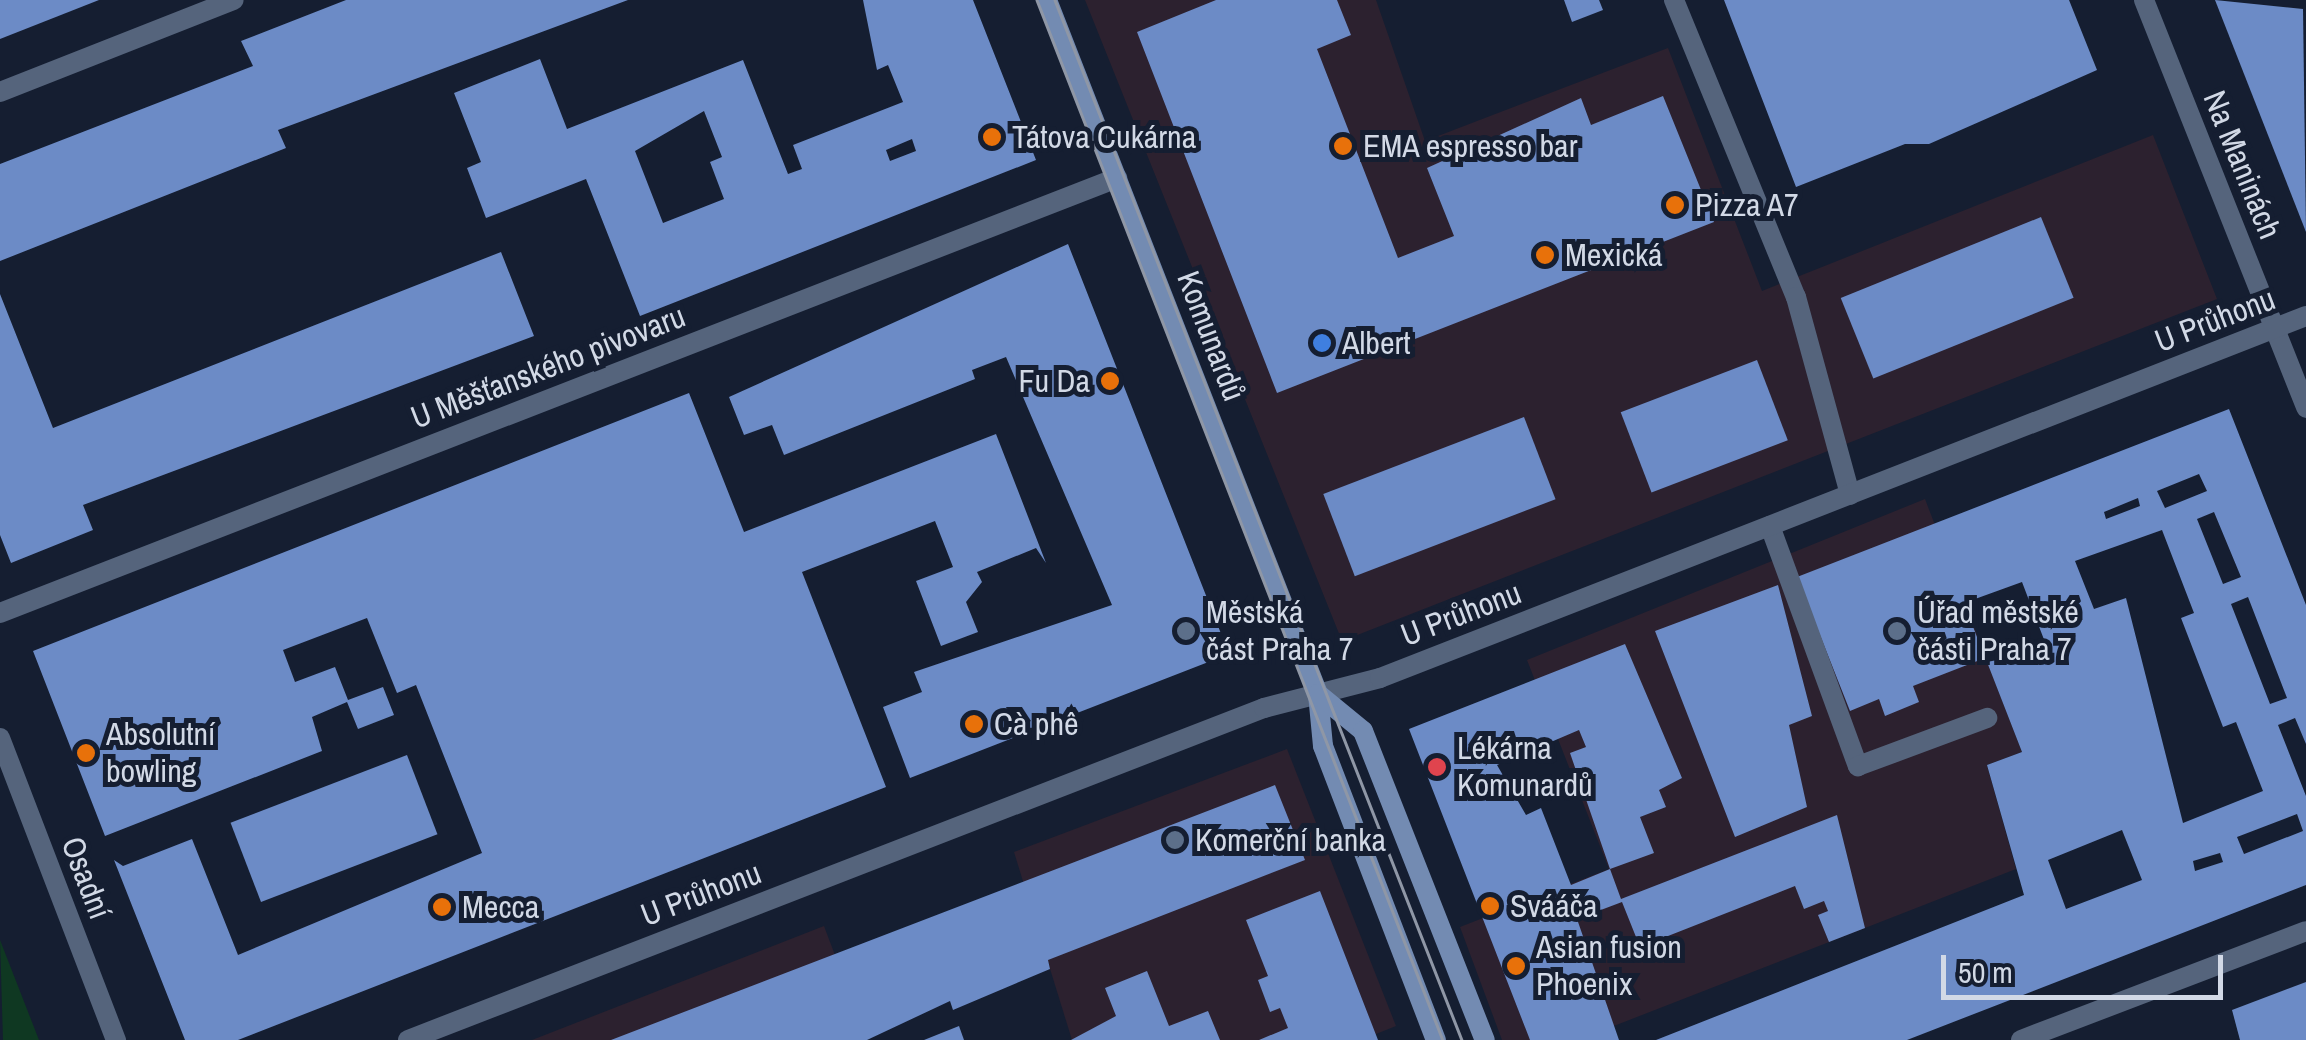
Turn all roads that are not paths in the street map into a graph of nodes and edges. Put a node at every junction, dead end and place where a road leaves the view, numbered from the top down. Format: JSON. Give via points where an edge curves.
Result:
{"nodes":[{"id":1,"x":234,"y":0,"type":"edge"},
{"id":2,"x":1047,"y":0,"type":"edge"},
{"id":3,"x":1674,"y":0,"type":"edge"},
{"id":4,"x":2144,"y":0,"type":"edge"},
{"id":5,"x":0,"y":92,"type":"edge"},
{"id":6,"x":1117,"y":178,"type":"junction"},
{"id":7,"x":2306,"y":316,"type":"edge"},
{"id":8,"x":2274,"y":329,"type":"junction"},
{"id":9,"x":2306,"y":408,"type":"edge"},
{"id":10,"x":1850,"y":495,"type":"junction"},
{"id":11,"x":1770,"y":526,"type":"junction"},
{"id":12,"x":0,"y":613,"type":"edge"},
{"id":13,"x":1318,"y":694,"type":"junction"},
{"id":14,"x":1987,"y":718,"type":"dead end"},
{"id":15,"x":0,"y":738,"type":"edge"},
{"id":16,"x":2306,"y":931,"type":"edge"},
{"id":17,"x":116,"y":1040,"type":"edge"},
{"id":18,"x":408,"y":1040,"type":"edge"},
{"id":19,"x":1436,"y":1040,"type":"edge"},
{"id":20,"x":1484,"y":1040,"type":"edge"},
{"id":21,"x":2021,"y":1040,"type":"edge"}],
"edges":[{"from":1,"to":5,"type":"street"},
{"from":2,"to":6,"type":"street","name":"Komunardů"},
{"from":3,"to":10,"type":"street","via":[[1796,297]]},
{"from":4,"to":8,"type":"street","name":"Na Maninách"},
{"from":6,"to":12,"type":"street","name":"U Měšťanského pivovaru"},
{"from":6,"to":13,"type":"street","name":"Komunardů"},
{"from":7,"to":8,"type":"street","name":"U Průhonu"},
{"from":8,"to":9,"type":"street","name":"Na Maninách"},
{"from":8,"to":10,"type":"street","name":"U Průhonu"},
{"from":10,"to":11,"type":"street","name":"U Průhonu"},
{"from":11,"to":13,"type":"street","name":"U Průhonu"},
{"from":11,"to":14,"type":"street","via":[[1858,766]]},
{"from":13,"to":18,"type":"street","name":"U Průhonu"},
{"from":13,"to":19,"type":"street","name":"Komunardů","via":[[1322,746]]},
{"from":13,"to":20,"type":"street","name":"Komunardů","via":[[1363,731]]},
{"from":15,"to":17,"type":"street","name":"Osadní"},
{"from":16,"to":21,"type":"street"}]}
